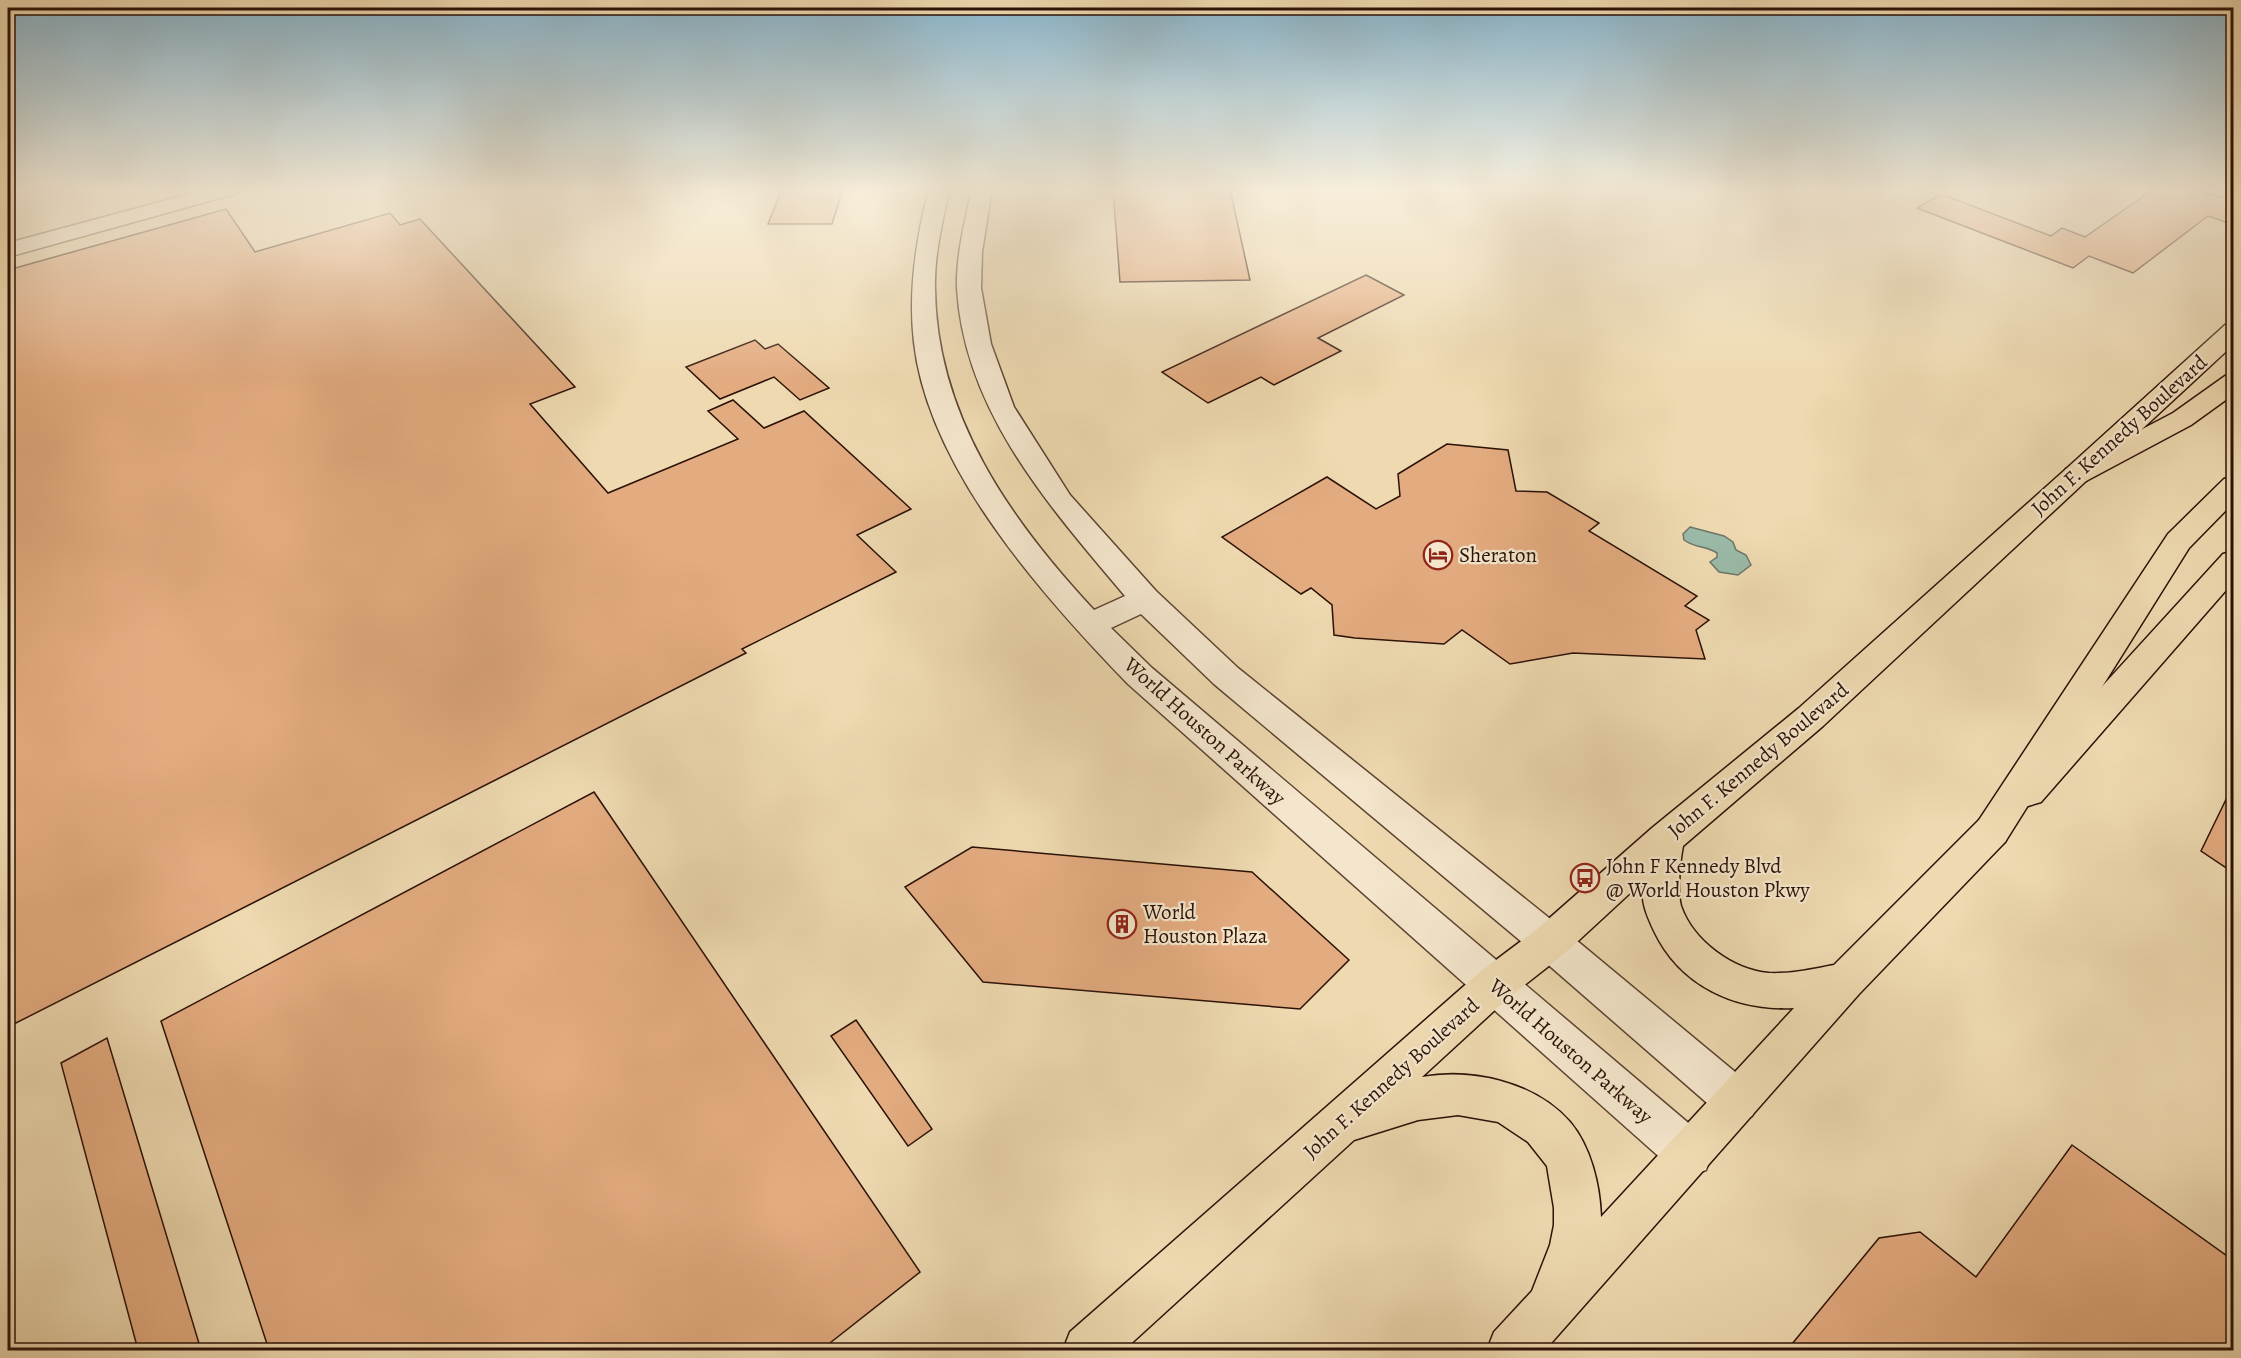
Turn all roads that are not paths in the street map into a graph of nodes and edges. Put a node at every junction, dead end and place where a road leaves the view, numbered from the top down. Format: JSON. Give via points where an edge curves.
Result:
{"nodes":[{"id":1,"x":927,"y":252,"type":"edge"},
{"id":2,"x":971,"y":252,"type":"edge"},
{"id":3,"x":2234,"y":330,"type":"edge"},
{"id":4,"x":953,"y":345,"type":"junction"},
{"id":5,"x":2234,"y":381,"type":"edge"},
{"id":6,"x":2076,"y":475,"type":"junction"},
{"id":7,"x":2234,"y":485,"type":"edge"},
{"id":8,"x":2234,"y":561,"type":"edge"},
{"id":9,"x":1145,"y":599,"type":"junction"},
{"id":10,"x":1089,"y":626,"type":"junction"},
{"id":11,"x":1992,"y":831,"type":"junction"},
{"id":12,"x":1665,"y":839,"type":"junction"},
{"id":13,"x":1550,"y":942,"type":"junction"},
{"id":14,"x":1845,"y":981,"type":"junction"},
{"id":15,"x":1494,"y":985,"type":"junction"},
{"id":16,"x":1737,"y":1101,"type":"junction"},
{"id":17,"x":1342,"y":1122,"type":"junction"},
{"id":18,"x":1690,"y":1154,"type":"junction"},
{"id":19,"x":1549,"y":1310,"type":"junction"},
{"id":20,"x":1088,"y":1350,"type":"edge"},
{"id":21,"x":1512,"y":1350,"type":"edge"}],
"edges":[{"from":1,"to":4,"type":"street","name":"World Houston Parkway","via":[[923,290]]},
{"from":2,"to":4,"type":"street","name":"World Houston Parkway","via":[[969,288]]},
{"from":3,"to":6,"type":"main road","name":"John F. Kennedy Boulevard"},
{"from":4,"to":9,"type":"street","name":"World Houston Parkway","via":[[1001,407],[1060,501]]},
{"from":4,"to":10,"type":"street","name":"World Houston Parkway","via":[[951,426],[1014,534]]},
{"from":5,"to":6,"type":"main road","via":[[2182,419]]},
{"from":6,"to":12,"type":"main road","name":"John F. Kennedy Boulevard","via":[[1811,717]]},
{"from":7,"to":11,"type":"main road","via":[[2178,541]]},
{"from":8,"to":11,"type":"main road"},
{"from":9,"to":10,"type":"street"},
{"from":9,"to":13,"type":"street","name":"World Houston Parkway","via":[[1226,676]]},
{"from":10,"to":15,"type":"street","name":"World Houston Parkway","via":[[1140,676]]},
{"from":11,"to":14,"type":"main road"},
{"from":12,"to":13,"type":"main road","name":"John F. Kennedy Boulevard"},
{"from":12,"to":14,"type":"main road","via":[[1661,903],[1678,940],[1700,962],[1731,982],[1769,991]]},
{"from":13,"to":15,"type":"main road","name":"John F. Kennedy Boulevard"},
{"from":13,"to":16,"type":"street","name":"World Houston Parkway"},
{"from":14,"to":16,"type":"main road"},
{"from":15,"to":17,"type":"main road","name":"John F. Kennedy Boulevard"},
{"from":15,"to":18,"type":"street","name":"World Houston Parkway"},
{"from":16,"to":18,"type":"main road"},
{"from":17,"to":19,"type":"main road","via":[[1422,1098],[1458,1094],[1513,1107],[1548,1132],[1563,1149],[1571,1170],[1578,1216],[1565,1270]]},
{"from":17,"to":20,"type":"main road","name":"John F. Kennedy Boulevard"},
{"from":18,"to":19,"type":"main road"},
{"from":19,"to":21,"type":"main road"}]}
